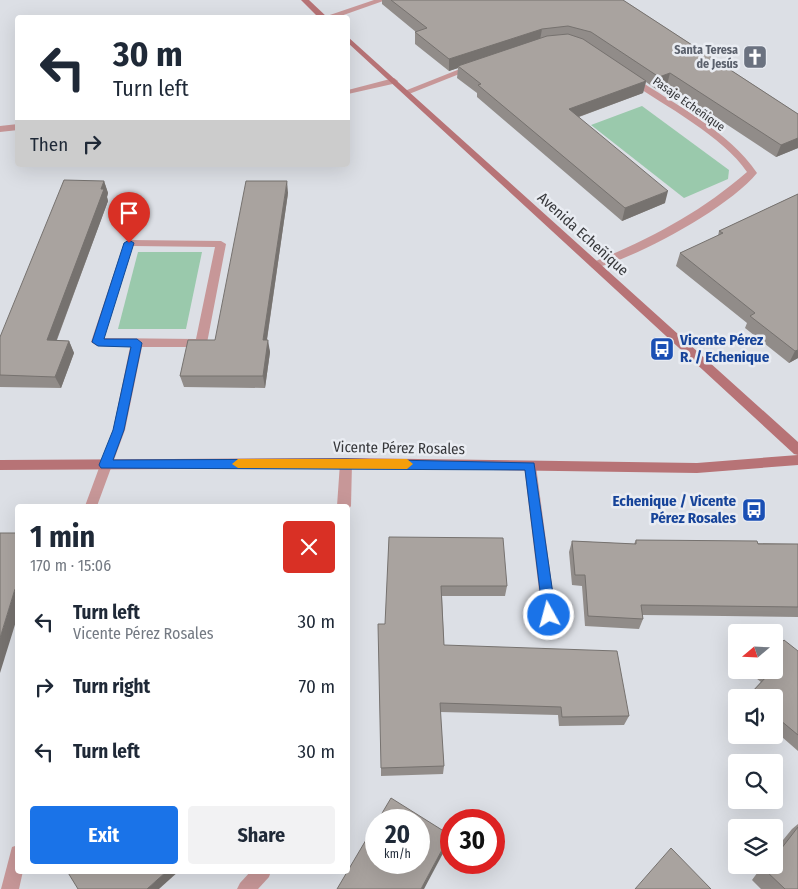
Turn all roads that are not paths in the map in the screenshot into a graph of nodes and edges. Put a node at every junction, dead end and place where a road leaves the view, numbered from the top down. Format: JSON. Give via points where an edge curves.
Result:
{"nodes":[{"id":1,"x":305,"y":0,"type":"edge"},
{"id":2,"x":382,"y":0,"type":"edge"},
{"id":3,"x":322,"y":15,"type":"edge"},
{"id":4,"x":334,"y":15,"type":"edge"},
{"id":5,"x":350,"y":41,"type":"edge"},
{"id":6,"x":482,"y":64,"type":"edge"},
{"id":7,"x":625,"y":75,"type":"edge"},
{"id":8,"x":394,"y":81,"type":"junction"},
{"id":9,"x":350,"y":92,"type":"edge"},
{"id":10,"x":406,"y":92,"type":"junction"},
{"id":11,"x":15,"y":127,"type":"edge"},
{"id":12,"x":0,"y":129,"type":"edge"},
{"id":13,"x":595,"y":265,"type":"junction"},
{"id":14,"x":137,"y":343,"type":"junction"},
{"id":15,"x":798,"y":450,"type":"edge"},
{"id":16,"x":798,"y":460,"type":"edge"},
{"id":17,"x":346,"y":463,"type":"junction"},
{"id":18,"x":0,"y":465,"type":"edge"},
{"id":19,"x":105,"y":465,"type":"junction"},
{"id":20,"x":530,"y":466,"type":"junction"},
{"id":21,"x":92,"y":504,"type":"edge"},
{"id":22,"x":344,"y":504,"type":"edge"},
{"id":23,"x":549,"y":615,"type":"dead end"},
{"id":24,"x":15,"y":866,"type":"edge"},
{"id":25,"x":260,"y":874,"type":"edge"},
{"id":26,"x":10,"y":889,"type":"edge"},
{"id":27,"x":246,"y":889,"type":"edge"}],
"edges":[{"from":1,"to":3,"type":"street"},
{"from":2,"to":4,"type":"street"},
{"from":5,"to":8,"type":"street","name":"Avenida Echeñique"},
{"from":6,"to":10,"type":"street"},
{"from":7,"to":13,"type":"street","name":"Pasaje Echeñique","via":[[727,146],[750,167],[752,173],[734,190],[665,235]]},
{"from":8,"to":9,"type":"street"},
{"from":8,"to":10,"type":"street","name":"Avenida Echeñique"},
{"from":10,"to":13,"type":"street","name":"Avenida Echeñique"},
{"from":11,"to":12,"type":"street"},
{"from":13,"to":15,"type":"street","name":"Avenida Echeñique"},
{"from":14,"to":14,"type":"street","via":[[98,342],[129,243],[221,244],[201,343]]},
{"from":14,"to":19,"type":"street","via":[[119,430]]},
{"from":16,"to":20,"type":"street","name":"Vicente Pérez Rosales","via":[[697,468]]},
{"from":17,"to":19,"type":"street","name":"Vicente Pérez Rosales"},
{"from":17,"to":20,"type":"street","name":"Vicente Pérez Rosales"},
{"from":17,"to":22,"type":"street"},
{"from":18,"to":19,"type":"street","name":"Vicente Pérez Rosales"},
{"from":19,"to":21,"type":"street"},
{"from":20,"to":23,"type":"street"},
{"from":24,"to":26,"type":"street"},
{"from":25,"to":27,"type":"street"}]}
